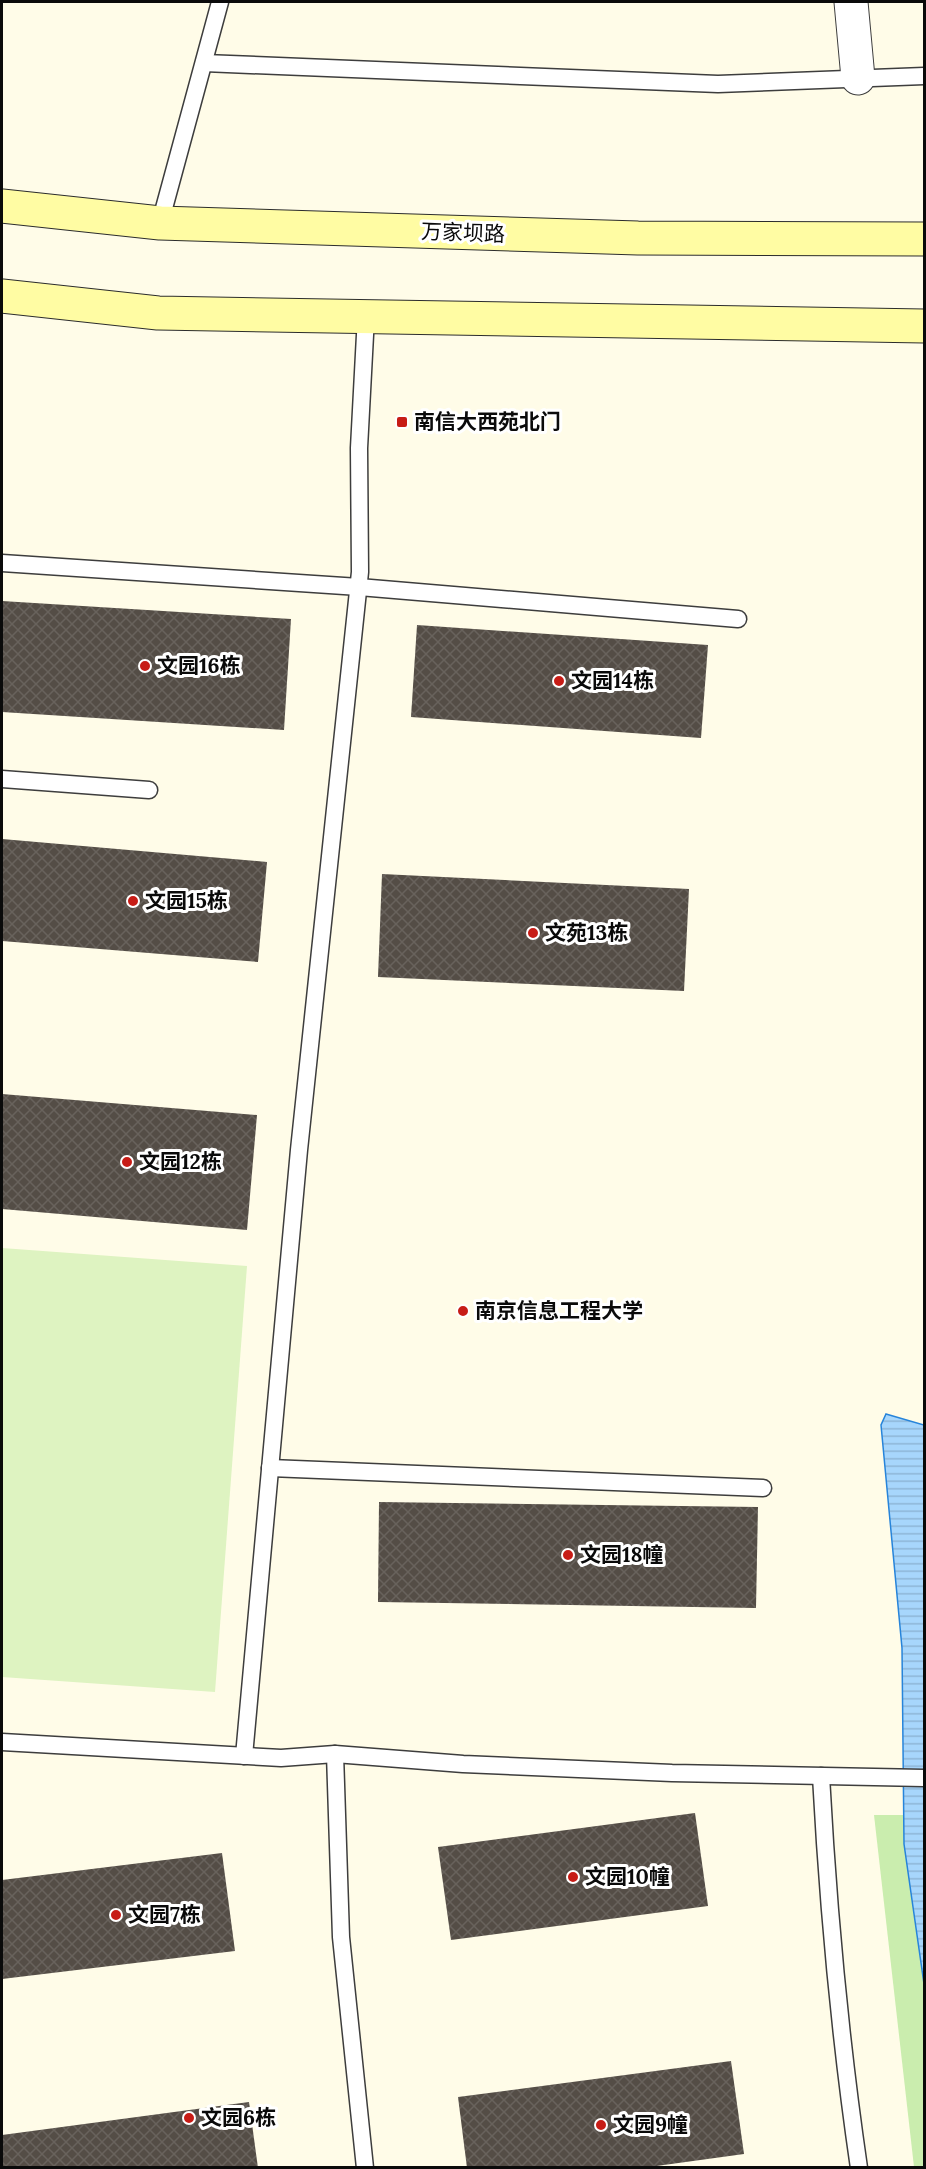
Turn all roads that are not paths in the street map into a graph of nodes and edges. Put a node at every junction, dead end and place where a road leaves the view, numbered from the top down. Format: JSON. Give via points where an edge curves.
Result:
{"nodes":[{"id":1,"x":220,"y":2,"type":"edge"},
{"id":2,"x":851,"y":2,"type":"edge"},
{"id":3,"x":204,"y":63,"type":"junction"},
{"id":4,"x":924,"y":76,"type":"edge"},
{"id":5,"x":858,"y":78,"type":"junction"},
{"id":6,"x":2,"y":206,"type":"edge"},
{"id":7,"x":160,"y":223,"type":"junction"},
{"id":8,"x":924,"y":239,"type":"edge"},
{"id":9,"x":2,"y":296,"type":"edge"},
{"id":10,"x":366,"y":316,"type":"junction"},
{"id":11,"x":924,"y":326,"type":"edge"},
{"id":12,"x":2,"y":563,"type":"edge"},
{"id":13,"x":358,"y":588,"type":"junction"},
{"id":14,"x":738,"y":619,"type":"dead end"},
{"id":15,"x":2,"y":779,"type":"edge"},
{"id":16,"x":149,"y":790,"type":"dead end"},
{"id":17,"x":270,"y":1468,"type":"junction"},
{"id":18,"x":763,"y":1488,"type":"dead end"},
{"id":19,"x":2,"y":1742,"type":"edge"},
{"id":20,"x":335,"y":1754,"type":"junction"},
{"id":21,"x":244,"y":1756,"type":"junction"},
{"id":22,"x":821,"y":1776,"type":"junction"},
{"id":23,"x":924,"y":1778,"type":"edge"},
{"id":24,"x":365,"y":2168,"type":"edge"},
{"id":25,"x":859,"y":2168,"type":"edge"}],
"edges":[{"from":1,"to":3,"type":"lane"},
{"from":2,"to":5,"type":"street"},
{"from":3,"to":5,"type":"lane","via":[[718,84]]},
{"from":3,"to":7,"type":"lane"},
{"from":4,"to":5,"type":"lane"},
{"from":6,"to":7,"type":"main road","name":"万家坝路"},
{"from":7,"to":8,"type":"main road","name":"万家坝路","via":[[638,238]]},
{"from":9,"to":10,"type":"main road","via":[[158,313]]},
{"from":10,"to":11,"type":"main road"},
{"from":10,"to":13,"type":"lane","via":[[358,448]]},
{"from":12,"to":13,"type":"lane"},
{"from":13,"to":14,"type":"lane"},
{"from":13,"to":17,"type":"lane"},
{"from":15,"to":16,"type":"lane"},
{"from":17,"to":18,"type":"lane"},
{"from":17,"to":21,"type":"lane"},
{"from":19,"to":21,"type":"lane"},
{"from":20,"to":21,"type":"lane"},
{"from":20,"to":22,"type":"lane","via":[[463,1764]]},
{"from":20,"to":24,"type":"lane","via":[[340,1937]]},
{"from":22,"to":23,"type":"lane"},
{"from":22,"to":25,"type":"lane","via":[[839,2009]]}]}
